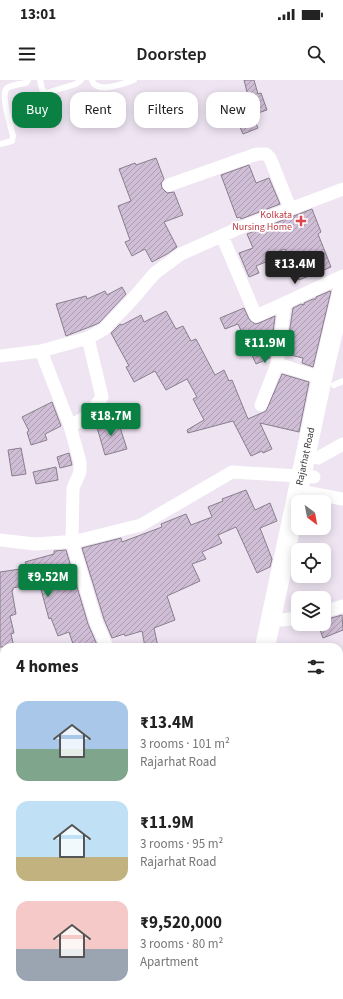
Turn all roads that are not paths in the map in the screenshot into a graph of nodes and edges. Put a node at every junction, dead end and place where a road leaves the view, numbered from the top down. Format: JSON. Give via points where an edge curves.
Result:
{"nodes":[{"id":1,"x":28,"y":80,"type":"edge"},
{"id":2,"x":40,"y":80,"type":"edge"},
{"id":3,"x":81,"y":80,"type":"edge"},
{"id":4,"x":92,"y":80,"type":"edge"},
{"id":5,"x":134,"y":80,"type":"edge"},
{"id":6,"x":0,"y":144,"type":"edge"},
{"id":7,"x":169,"y":185,"type":"dead end"},
{"id":8,"x":343,"y":189,"type":"edge"},
{"id":9,"x":290,"y":208,"type":"junction"},
{"id":10,"x":222,"y":236,"type":"junction"},
{"id":11,"x":343,"y":276,"type":"edge"},
{"id":12,"x":342,"y":296,"type":"edge"},
{"id":13,"x":285,"y":303,"type":"junction"},
{"id":14,"x":88,"y":338,"type":"junction"},
{"id":15,"x":343,"y":347,"type":"edge"},
{"id":16,"x":41,"y":351,"type":"junction"},
{"id":17,"x":0,"y":356,"type":"edge"},
{"id":18,"x":277,"y":364,"type":"junction"},
{"id":19,"x":333,"y":381,"type":"edge"},
{"id":20,"x":261,"y":405,"type":"dead end"},
{"id":21,"x":70,"y":426,"type":"junction"},
{"id":22,"x":343,"y":444,"type":"edge"},
{"id":23,"x":318,"y":458,"type":"junction"},
{"id":24,"x":309,"y":487,"type":"edge"},
{"id":25,"x":343,"y":499,"type":"edge"},
{"id":26,"x":301,"y":535,"type":"edge"},
{"id":27,"x":0,"y":540,"type":"edge"},
{"id":28,"x":72,"y":542,"type":"junction"},
{"id":29,"x":343,"y":606,"type":"edge"},
{"id":30,"x":331,"y":610,"type":"edge"},
{"id":31,"x":290,"y":619,"type":"edge"},
{"id":32,"x":105,"y":643,"type":"edge"},
{"id":33,"x":266,"y":643,"type":"edge"},
{"id":34,"x":278,"y":643,"type":"edge"}],
"edges":[{"from":1,"to":6,"type":"lane","via":[[26,83],[8,87],[5,91],[4,99],[13,136],[12,141]]},
{"from":2,"to":3,"type":"lane","via":[[46,93],[76,84]]},
{"from":4,"to":5,"type":"lane","via":[[97,87],[104,88]]},
{"from":7,"to":9,"type":"street","via":[[257,154],[266,154],[270,158]]},
{"from":8,"to":9,"type":"street"},
{"from":9,"to":10,"type":"street"},
{"from":10,"to":13,"type":"street","via":[[256,316]]},
{"from":10,"to":14,"type":"street","via":[[182,254],[156,273],[104,329]]},
{"from":11,"to":13,"type":"street"},
{"from":12,"to":19,"type":"main road","name":"Rajarhat Road"},
{"from":13,"to":18,"type":"street"},
{"from":14,"to":16,"type":"street"},
{"from":14,"to":21,"type":"street","via":[[102,397],[88,416]]},
{"from":15,"to":19,"type":"main road","name":"Rajarhat Road"},
{"from":16,"to":17,"type":"street"},
{"from":16,"to":21,"type":"street"},
{"from":18,"to":19,"type":"street"},
{"from":18,"to":20,"type":"street"},
{"from":19,"to":23,"type":"main road","name":"Rajarhat Road"},
{"from":19,"to":24,"type":"main road","name":"Rajarhat Road"},
{"from":21,"to":28,"type":"street","via":[[80,462],[80,472],[73,488]]},
{"from":22,"to":23,"type":"street"},
{"from":23,"to":24,"type":"main road","name":"Rajarhat Road"},
{"from":24,"to":25,"type":"street"},
{"from":24,"to":28,"type":"street","via":[[232,472],[141,525]]},
{"from":24,"to":33,"type":"main road","name":"Rajarhat Road"},
{"from":26,"to":31,"type":"main road"},
{"from":27,"to":28,"type":"street","via":[[35,544]]},
{"from":28,"to":32,"type":"street","via":[[96,622]]},
{"from":29,"to":30,"type":"street"},
{"from":31,"to":34,"type":"main road"}]}
